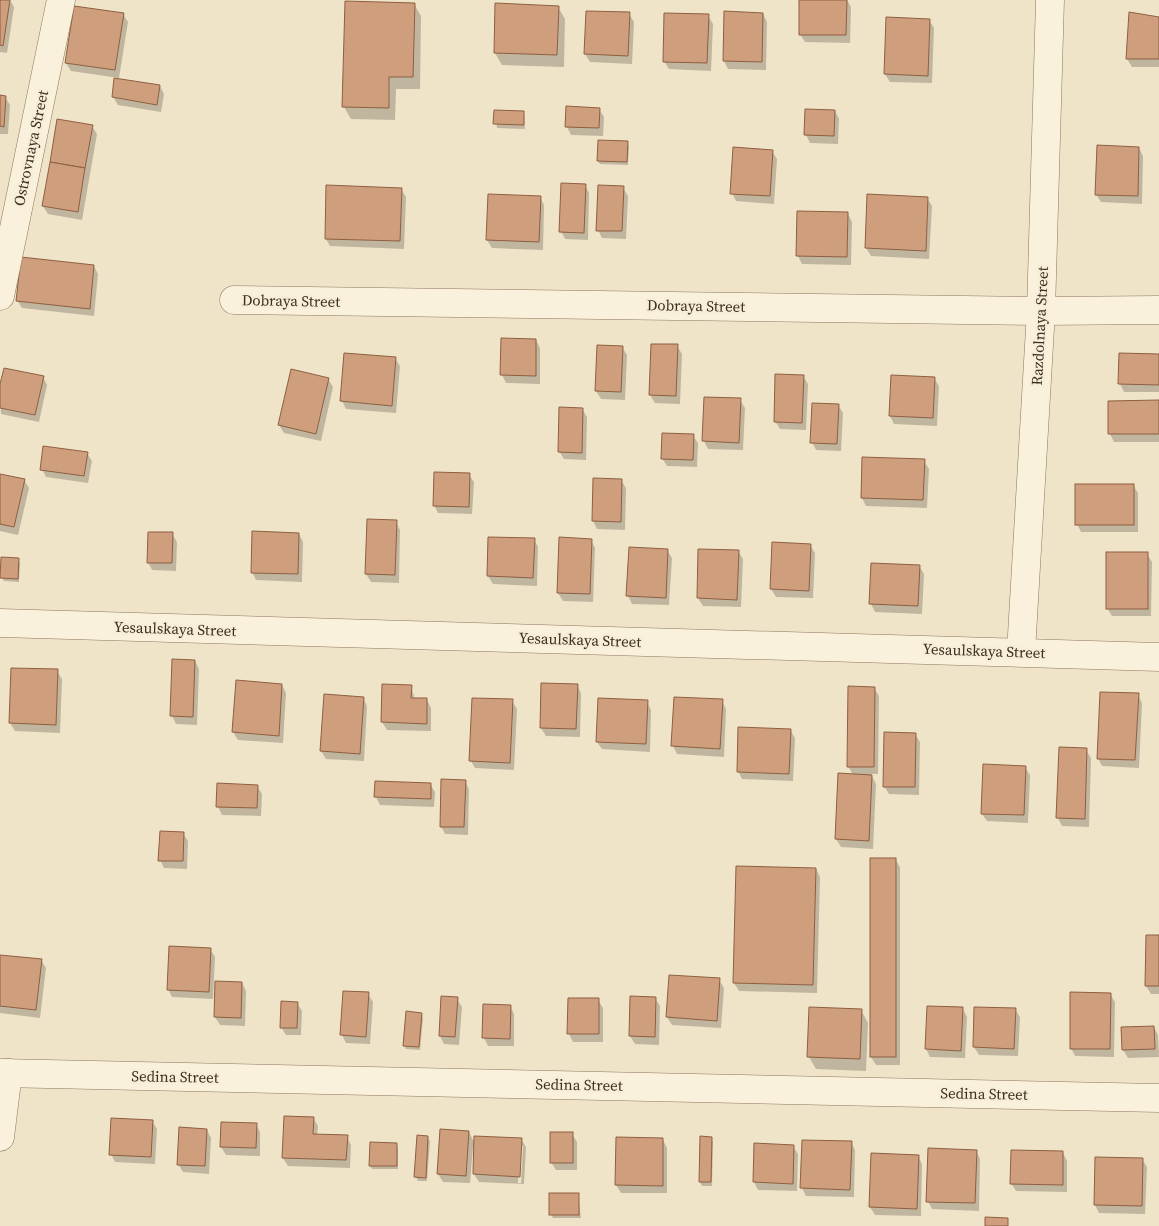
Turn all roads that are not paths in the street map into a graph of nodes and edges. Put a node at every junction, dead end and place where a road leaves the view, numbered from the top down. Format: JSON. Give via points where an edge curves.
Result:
{"nodes":[{"id":1,"x":61,"y":0,"type":"edge"},
{"id":2,"x":1050,"y":0,"type":"edge"},
{"id":3,"x":0,"y":296,"type":"edge"},
{"id":4,"x":234,"y":300,"type":"dead end"},
{"id":5,"x":1159,"y":310,"type":"edge"},
{"id":6,"x":1041,"y":311,"type":"junction"},
{"id":7,"x":0,"y":623,"type":"edge"},
{"id":8,"x":1021,"y":652,"type":"junction"},
{"id":9,"x":1159,"y":657,"type":"edge"},
{"id":10,"x":4,"y":1073,"type":"edge"},
{"id":11,"x":1159,"y":1098,"type":"edge"},
{"id":12,"x":0,"y":1137,"type":"edge"}],
"edges":[{"from":1,"to":3,"type":"street","name":"Ostrovnaya Street"},
{"from":2,"to":6,"type":"street","name":"Razdolnaya Street"},
{"from":4,"to":6,"type":"street","name":"Dobraya Street"},
{"from":5,"to":6,"type":"street","name":"Dobraya Street"},
{"from":6,"to":8,"type":"street","name":"Razdolnaya Street"},
{"from":7,"to":8,"type":"street","name":"Yesaulskaya Street"},
{"from":8,"to":9,"type":"street","name":"Yesaulskaya Street"},
{"from":10,"to":11,"type":"street","name":"Sedina Street"},
{"from":10,"to":12,"type":"street"}]}
